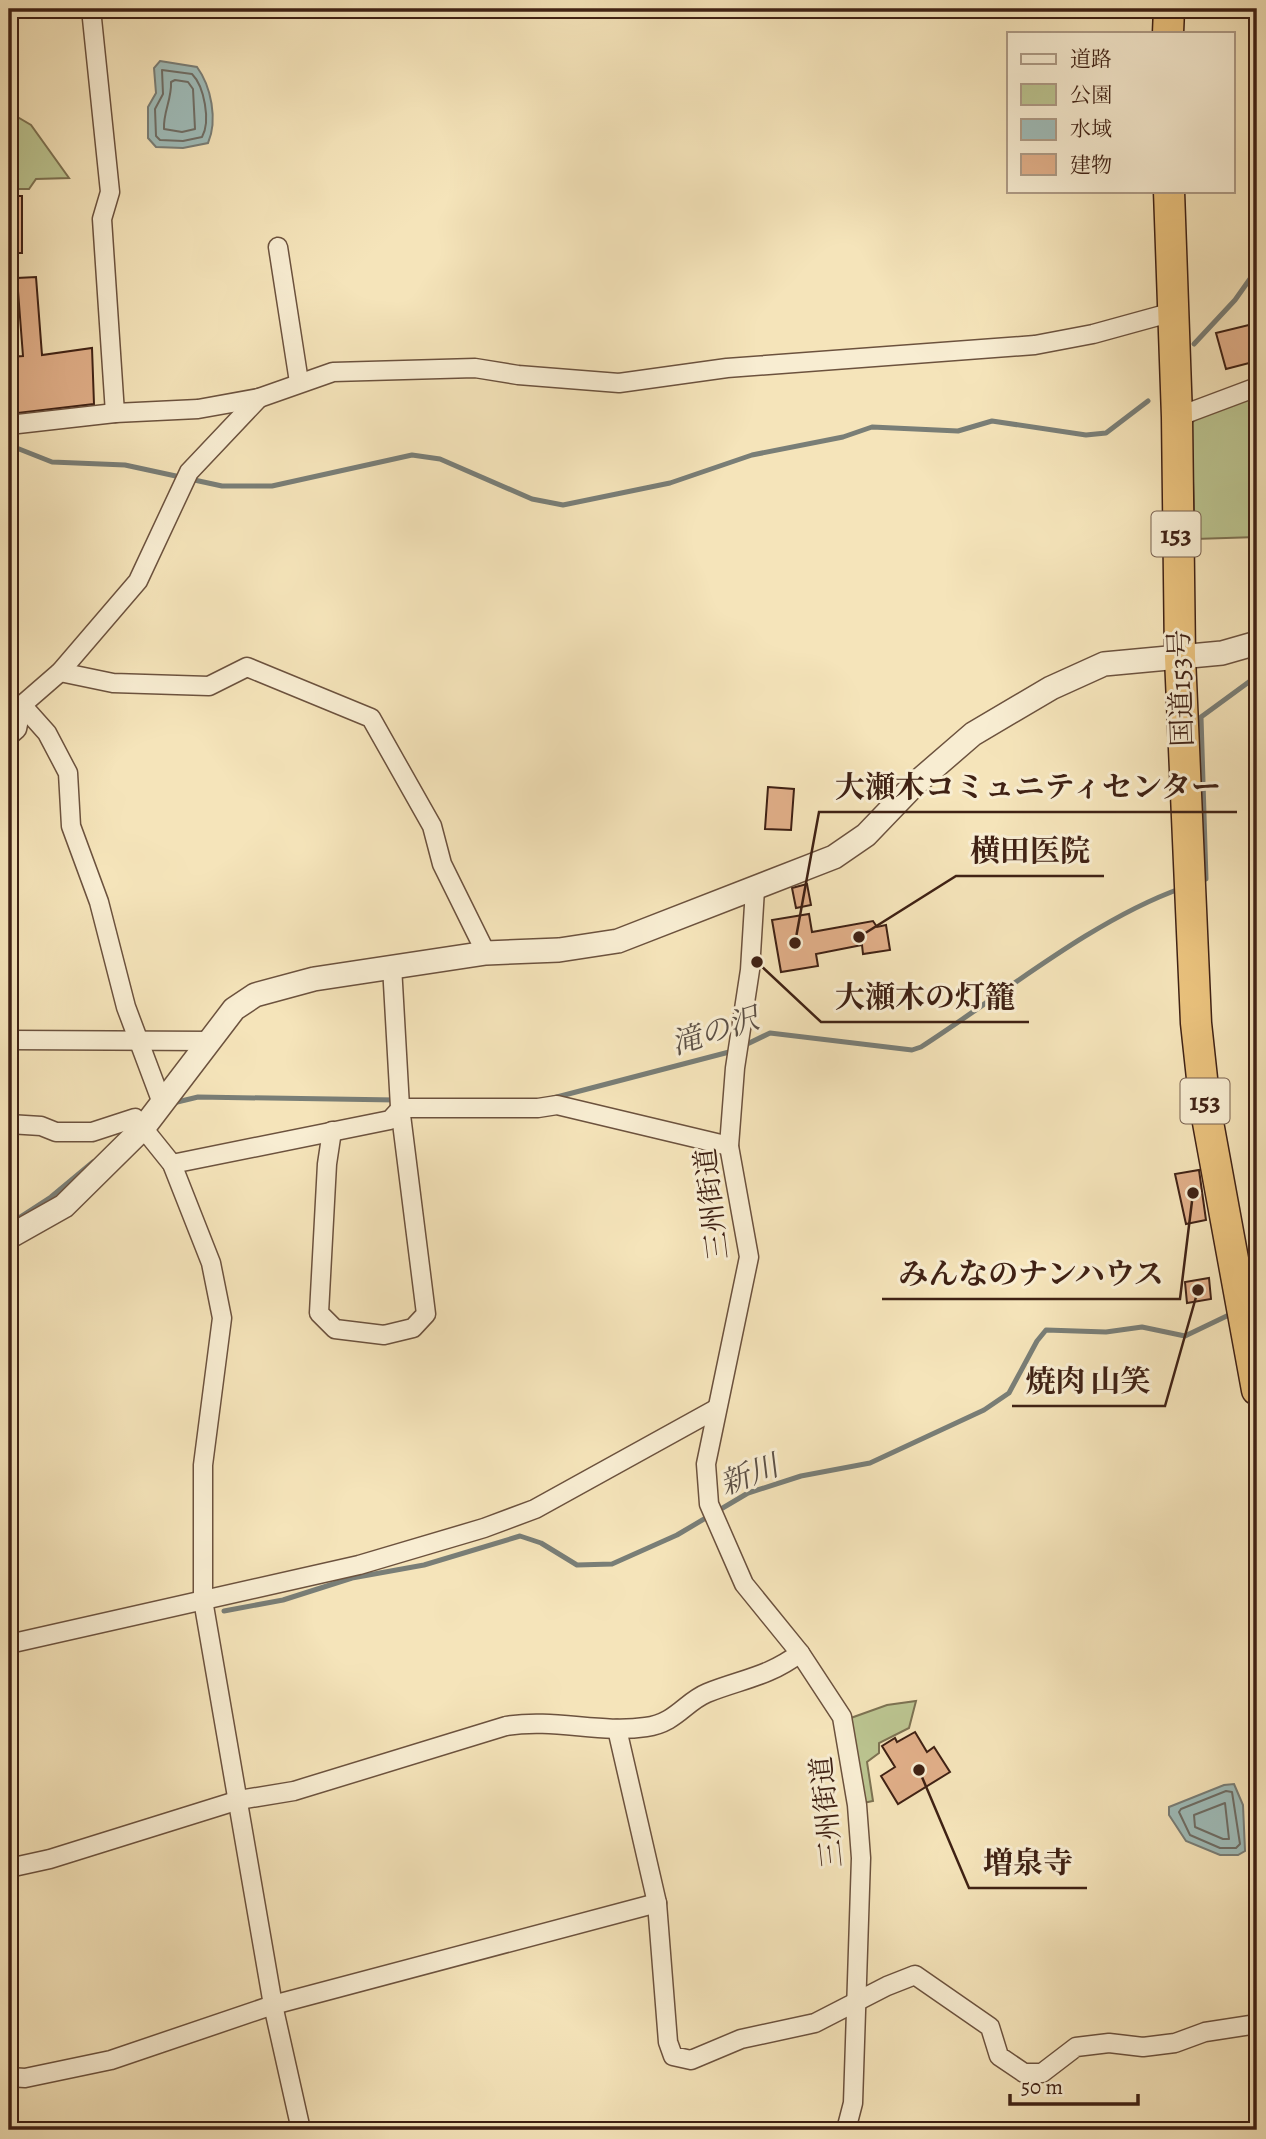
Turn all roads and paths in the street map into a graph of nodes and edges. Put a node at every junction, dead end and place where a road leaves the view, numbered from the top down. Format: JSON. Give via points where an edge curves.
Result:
{"nodes":[{"id":1,"x":91,"y":9,"type":"edge"},
{"id":2,"x":1169,"y":9,"type":"edge"},
{"id":3,"x":1168,"y":32,"type":"edge"},
{"id":4,"x":1169,"y":192,"type":"edge"},
{"id":5,"x":278,"y":247,"type":"dead end"},
{"id":6,"x":1173,"y":312,"type":"junction"},
{"id":7,"x":299,"y":382,"type":"junction"},
{"id":8,"x":1257,"y":387,"type":"edge"},
{"id":9,"x":258,"y":398,"type":"junction"},
{"id":10,"x":115,"y":413,"type":"junction"},
{"id":11,"x":1177,"y":417,"type":"junction"},
{"id":12,"x":9,"y":425,"type":"edge"},
{"id":13,"x":1257,"y":643,"type":"edge"},
{"id":14,"x":1180,"y":657,"type":"junction"},
{"id":15,"x":61,"y":672,"type":"junction"},
{"id":16,"x":22,"y":705,"type":"junction"},
{"id":17,"x":9,"y":736,"type":"edge"},
{"id":18,"x":755,"y":889,"type":"junction"},
{"id":19,"x":486,"y":953,"type":"junction"},
{"id":20,"x":392,"y":966,"type":"junction"},
{"id":21,"x":9,"y":1040,"type":"edge"},
{"id":22,"x":140,"y":1041,"type":"junction"},
{"id":23,"x":211,"y":1041,"type":"junction"},
{"id":24,"x":162,"y":1103,"type":"junction"},
{"id":25,"x":400,"y":1108,"type":"junction"},
{"id":26,"x":9,"y":1124,"type":"edge"},
{"id":27,"x":144,"y":1127,"type":"junction"},
{"id":28,"x":332,"y":1131,"type":"junction"},
{"id":29,"x":729,"y":1146,"type":"junction"},
{"id":30,"x":172,"y":1164,"type":"junction"},
{"id":31,"x":9,"y":1237,"type":"edge"},
{"id":32,"x":1247,"y":1320,"type":"edge"},
{"id":33,"x":1257,"y":1390,"type":"edge"},
{"id":34,"x":716,"y":1409,"type":"junction"},
{"id":35,"x":203,"y":1600,"type":"junction"},
{"id":36,"x":9,"y":1644,"type":"edge"},
{"id":37,"x":800,"y":1653,"type":"junction"},
{"id":38,"x":617,"y":1729,"type":"junction"},
{"id":39,"x":239,"y":1800,"type":"junction"},
{"id":40,"x":9,"y":1868,"type":"edge"},
{"id":41,"x":657,"y":1903,"type":"junction"},
{"id":42,"x":857,"y":2001,"type":"junction"},
{"id":43,"x":273,"y":2005,"type":"junction"},
{"id":44,"x":1257,"y":2024,"type":"edge"},
{"id":45,"x":9,"y":2077,"type":"edge"},
{"id":46,"x":301,"y":2130,"type":"edge"},
{"id":47,"x":846,"y":2130,"type":"edge"}],
"edges":[{"from":1,"to":10,"type":"street","via":[[110,192],[102,219]]},
{"from":2,"to":3,"type":"highway"},
{"from":4,"to":6,"type":"highway","name":"国道153号","number":"153"},
{"from":5,"to":7,"type":"street"},
{"from":6,"to":7,"type":"street","via":[[1035,345],[741,367],[619,383],[475,368],[367,369]]},
{"from":6,"to":11,"type":"highway","name":"国道153号","number":"153"},
{"from":7,"to":9,"type":"street"},
{"from":8,"to":11,"type":"street"},
{"from":9,"to":10,"type":"street","via":[[198,410]]},
{"from":9,"to":15,"type":"street","via":[[186,479],[138,580]]},
{"from":10,"to":12,"type":"street"},
{"from":11,"to":14,"type":"highway","name":"国道153号","number":"153"},
{"from":13,"to":14,"type":"street","via":[[1222,653]]},
{"from":14,"to":18,"type":"street","via":[[1104,664],[1051,688],[973,734],[853,845]]},
{"from":14,"to":32,"type":"highway","name":"国道153号","number":"153","via":[[1196,1023],[1205,1106]]},
{"from":15,"to":16,"type":"street"},
{"from":15,"to":19,"type":"street","via":[[113,683],[209,686],[247,667],[371,718],[432,826],[442,864]]},
{"from":16,"to":17,"type":"street","via":[[17,729]]},
{"from":16,"to":22,"type":"street","via":[[47,733],[68,773],[71,826],[99,902],[125,1007]]},
{"from":18,"to":19,"type":"street","via":[[618,941],[559,950]]},
{"from":18,"to":29,"type":"street","name":"三州街道","via":[[751,970],[736,1061]]},
{"from":19,"to":20,"type":"street"},
{"from":20,"to":23,"type":"street","via":[[255,995],[234,1009]]},
{"from":20,"to":25,"type":"street"},
{"from":21,"to":22,"type":"street"},
{"from":22,"to":23,"type":"street"},
{"from":22,"to":24,"type":"street"},
{"from":23,"to":24,"type":"street"},
{"from":24,"to":27,"type":"street"},
{"from":25,"to":28,"type":"street","via":[[390,1120]]},
{"from":25,"to":28,"type":"street","via":[[426,1314],[413,1328],[384,1335],[335,1329],[319,1313]]},
{"from":25,"to":29,"type":"street","via":[[557,1105]]},
{"from":26,"to":27,"type":"street","via":[[92,1132],[135,1118]]},
{"from":27,"to":30,"type":"street"},
{"from":27,"to":31,"type":"street","via":[[64,1206]]},
{"from":28,"to":30,"type":"street"},
{"from":29,"to":34,"type":"street","name":"三州街道","via":[[749,1257]]},
{"from":30,"to":35,"type":"street","via":[[211,1263],[222,1318],[203,1465]]},
{"from":32,"to":33,"type":"highway","name":"国道153号","number":"153"},
{"from":34,"to":35,"type":"street","via":[[535,1508],[484,1528],[359,1565]]},
{"from":34,"to":37,"type":"street","name":"三州街道","via":[[706,1464],[709,1504],[744,1584]]},
{"from":35,"to":36,"type":"street"},
{"from":35,"to":39,"type":"street"},
{"from":37,"to":38,"type":"street","via":[[777,1670],[704,1694],[679,1716],[649,1727]]},
{"from":37,"to":42,"type":"street","name":"三州街道","via":[[842,1717],[857,1805],[861,1858]]},
{"from":38,"to":39,"type":"street","via":[[535,1721],[506,1726],[294,1791]]},
{"from":38,"to":41,"type":"street"},
{"from":39,"to":40,"type":"street"},
{"from":39,"to":43,"type":"street"},
{"from":41,"to":42,"type":"street","via":[[668,2042],[673,2056],[691,2060],[741,2039],[815,2023]]},
{"from":41,"to":43,"type":"street"},
{"from":42,"to":44,"type":"street","via":[[915,1975],[990,2027],[999,2056],[1024,2073],[1042,2073],[1076,2047],[1175,2043],[1205,2032]]},
{"from":42,"to":47,"type":"street","name":"三州街道","via":[[853,2103]]},
{"from":43,"to":45,"type":"street","via":[[111,2060],[25,2078]]},
{"from":43,"to":46,"type":"street"}]}
